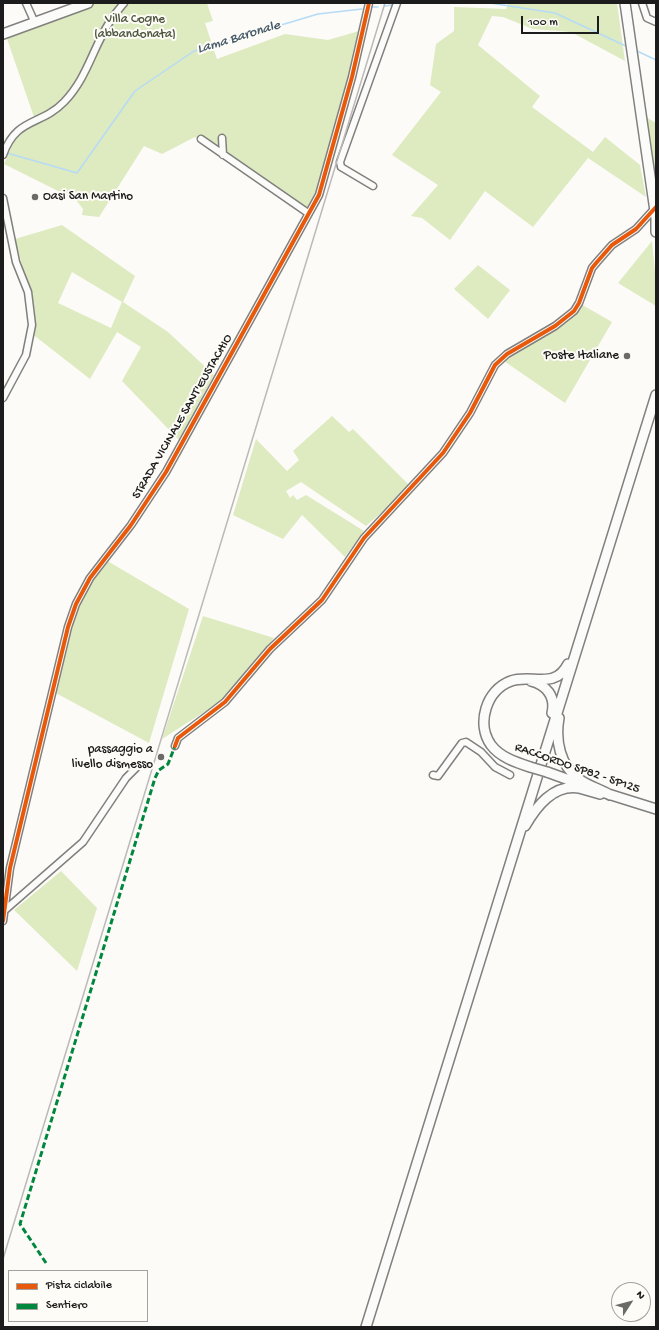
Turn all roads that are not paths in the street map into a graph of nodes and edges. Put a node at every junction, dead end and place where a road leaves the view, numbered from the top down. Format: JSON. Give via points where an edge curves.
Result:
{"nodes":[{"id":1,"x":26,"y":3,"type":"edge"},
{"id":2,"x":124,"y":3,"type":"edge"},
{"id":3,"x":369,"y":3,"type":"edge"},
{"id":4,"x":397,"y":3,"type":"edge"},
{"id":5,"x":625,"y":3,"type":"edge"},
{"id":6,"x":84,"y":4,"type":"edge"},
{"id":7,"x":645,"y":4,"type":"edge"},
{"id":8,"x":35,"y":22,"type":"junction"},
{"id":9,"x":656,"y":22,"type":"edge"},
{"id":10,"x":3,"y":34,"type":"edge"},
{"id":11,"x":222,"y":138,"type":"dead end"},
{"id":12,"x":201,"y":139,"type":"dead end"},
{"id":13,"x":223,"y":154,"type":"junction"},
{"id":14,"x":3,"y":155,"type":"edge"},
{"id":15,"x":373,"y":186,"type":"dead end"},
{"id":16,"x":3,"y":198,"type":"edge"},
{"id":17,"x":308,"y":213,"type":"junction"},
{"id":18,"x":656,"y":213,"type":"edge"},
{"id":19,"x":656,"y":232,"type":"edge"},
{"id":20,"x":656,"y":395,"type":"edge"},
{"id":21,"x":3,"y":398,"type":"edge"},
{"id":22,"x":579,"y":639,"type":"junction"},
{"id":23,"x":526,"y":679,"type":"junction"},
{"id":24,"x":562,"y":691,"type":"junction"},
{"id":25,"x":175,"y":746,"type":"dead end"},
{"id":26,"x":544,"y":753,"type":"junction"},
{"id":27,"x":138,"y":766,"type":"dead end"},
{"id":28,"x":433,"y":775,"type":"dead end"},
{"id":29,"x":510,"y":776,"type":"dead end"},
{"id":30,"x":610,"y":795,"type":"junction"},
{"id":31,"x":656,"y":809,"type":"edge"},
{"id":32,"x":516,"y":840,"type":"junction"},
{"id":33,"x":5,"y":910,"type":"junction"},
{"id":34,"x":3,"y":921,"type":"edge"},
{"id":35,"x":366,"y":1327,"type":"edge"}],
"edges":[{"from":1,"to":8,"type":"street"},
{"from":2,"to":14,"type":"street","via":[[109,22],[89,67],[70,96],[52,112],[20,127]]},
{"from":3,"to":17,"type":"street","name":"STRADA VICINALE SANT'EUSTACHIO","via":[[352,77],[319,195]]},
{"from":4,"to":15,"type":"street","via":[[340,162],[341,167]]},
{"from":5,"to":18,"type":"main road"},
{"from":6,"to":8,"type":"main road"},
{"from":7,"to":9,"type":"street","via":[[647,18]]},
{"from":8,"to":10,"type":"main road"},
{"from":11,"to":13,"type":"street"},
{"from":12,"to":13,"type":"street"},
{"from":13,"to":17,"type":"street"},
{"from":16,"to":21,"type":"street","via":[[16,262],[28,292],[32,325],[26,356]]},
{"from":17,"to":33,"type":"street","name":"STRADA VICINALE SANT'EUSTACHIO","via":[[166,472],[94,572],[76,604],[68,627],[17,838],[7,884]]},
{"from":18,"to":19,"type":"main road"},
{"from":18,"to":25,"type":"street","via":[[612,245],[597,262],[574,310],[555,326],[508,354],[496,365],[470,413],[443,453],[364,538],[322,600],[270,649],[224,702],[178,738]]},
{"from":20,"to":22,"type":"main road"},
{"from":22,"to":23,"type":"main road","via":[[566,668],[558,676]]},
{"from":22,"to":24,"type":"main road"},
{"from":23,"to":26,"type":"main road","via":[[546,688],[552,699]]},
{"from":23,"to":30,"type":"main road","name":"RACCORDO SP82 - SP125","bridge":true,"via":[[510,681],[496,692],[485,710],[482,724],[487,738],[498,753],[509,760]]},
{"from":24,"to":26,"type":"main road"},
{"from":24,"to":30,"type":"main road","via":[[557,738],[568,769],[580,780]]},
{"from":26,"to":32,"type":"main road"},
{"from":27,"to":33,"type":"street","via":[[126,778],[83,842]]},
{"from":28,"to":29,"type":"street","via":[[438,776],[462,743],[466,742],[481,752],[495,767]]},
{"from":30,"to":31,"type":"main road","name":"RACCORDO SP82 - SP125"},
{"from":30,"to":32,"type":"main road","via":[[578,788],[560,790],[543,800]]},
{"from":32,"to":35,"type":"main road"},
{"from":33,"to":34,"type":"street","name":"STRADA VICINALE SANT'EUSTACHIO"}]}
